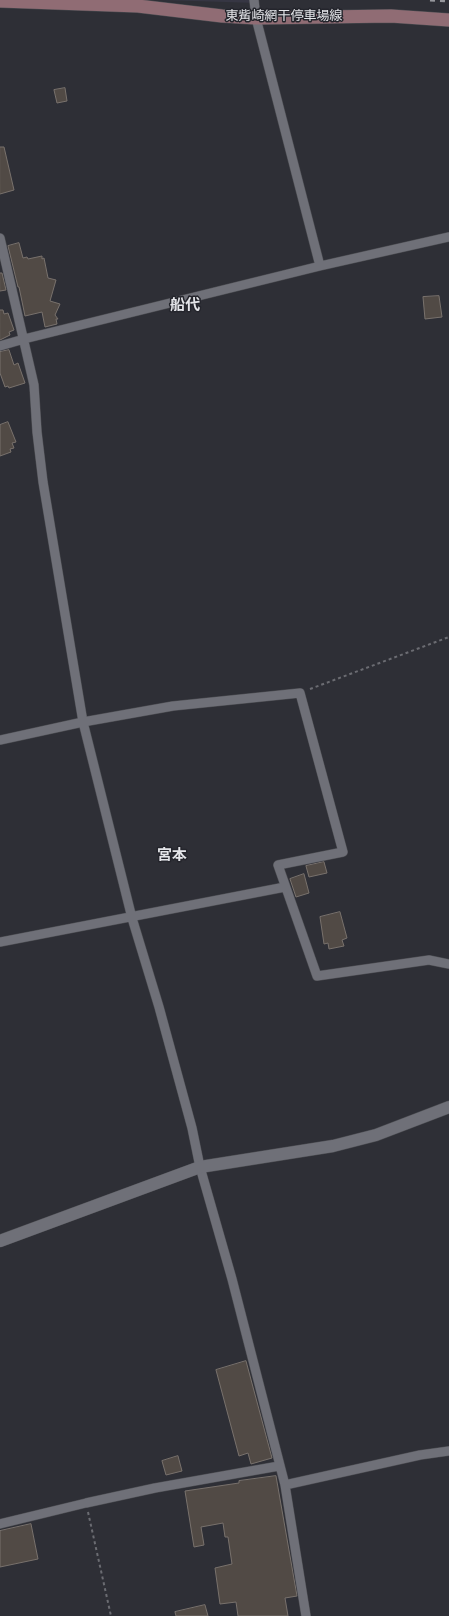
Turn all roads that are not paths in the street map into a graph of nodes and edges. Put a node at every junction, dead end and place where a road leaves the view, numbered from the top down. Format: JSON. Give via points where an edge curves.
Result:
{"nodes":[{"id":1,"x":254,"y":0,"type":"edge"},
{"id":2,"x":0,"y":1,"type":"edge"},
{"id":3,"x":256,"y":18,"type":"junction"},
{"id":4,"x":449,"y":20,"type":"edge"},
{"id":5,"x":449,"y":237,"type":"edge"},
{"id":6,"x":0,"y":238,"type":"edge"},
{"id":7,"x":320,"y":266,"type":"junction"},
{"id":8,"x":24,"y":339,"type":"junction"},
{"id":9,"x":0,"y":346,"type":"edge"},
{"id":10,"x":83,"y":722,"type":"junction"},
{"id":11,"x":0,"y":740,"type":"edge"},
{"id":12,"x":285,"y":887,"type":"junction"},
{"id":13,"x":132,"y":918,"type":"junction"},
{"id":14,"x":0,"y":942,"type":"edge"},
{"id":15,"x":449,"y":964,"type":"edge"},
{"id":16,"x":449,"y":1107,"type":"edge"},
{"id":17,"x":200,"y":1167,"type":"junction"},
{"id":18,"x":0,"y":1240,"type":"edge"},
{"id":19,"x":449,"y":1451,"type":"edge"},
{"id":20,"x":279,"y":1466,"type":"junction"},
{"id":21,"x":285,"y":1485,"type":"junction"},
{"id":22,"x":0,"y":1524,"type":"edge"},
{"id":23,"x":306,"y":1616,"type":"edge"}],
"edges":[{"from":1,"to":3,"type":"street"},
{"from":2,"to":3,"type":"main road","name":"東觜崎網干停車場線","via":[[138,6]]},
{"from":3,"to":4,"type":"main road","name":"東觜崎網干停車場線","via":[[391,16]]},
{"from":3,"to":7,"type":"street"},
{"from":5,"to":7,"type":"street"},
{"from":6,"to":8,"type":"street"},
{"from":7,"to":8,"type":"street"},
{"from":8,"to":9,"type":"street"},
{"from":8,"to":10,"type":"street","via":[[34,385],[43,482]]},
{"from":10,"to":11,"type":"street"},
{"from":10,"to":12,"type":"street","via":[[173,706],[300,693],[343,852],[278,865]]},
{"from":10,"to":13,"type":"street"},
{"from":12,"to":13,"type":"street"},
{"from":12,"to":15,"type":"street","via":[[317,976],[429,960]]},
{"from":13,"to":14,"type":"street"},
{"from":13,"to":17,"type":"street","via":[[160,1007]]},
{"from":16,"to":17,"type":"street","via":[[376,1135],[333,1146]]},
{"from":17,"to":18,"type":"street"},
{"from":17,"to":20,"type":"street","via":[[232,1279]]},
{"from":19,"to":21,"type":"street"},
{"from":20,"to":21,"type":"street"},
{"from":20,"to":22,"type":"street","via":[[155,1488]]},
{"from":21,"to":23,"type":"street"}]}
